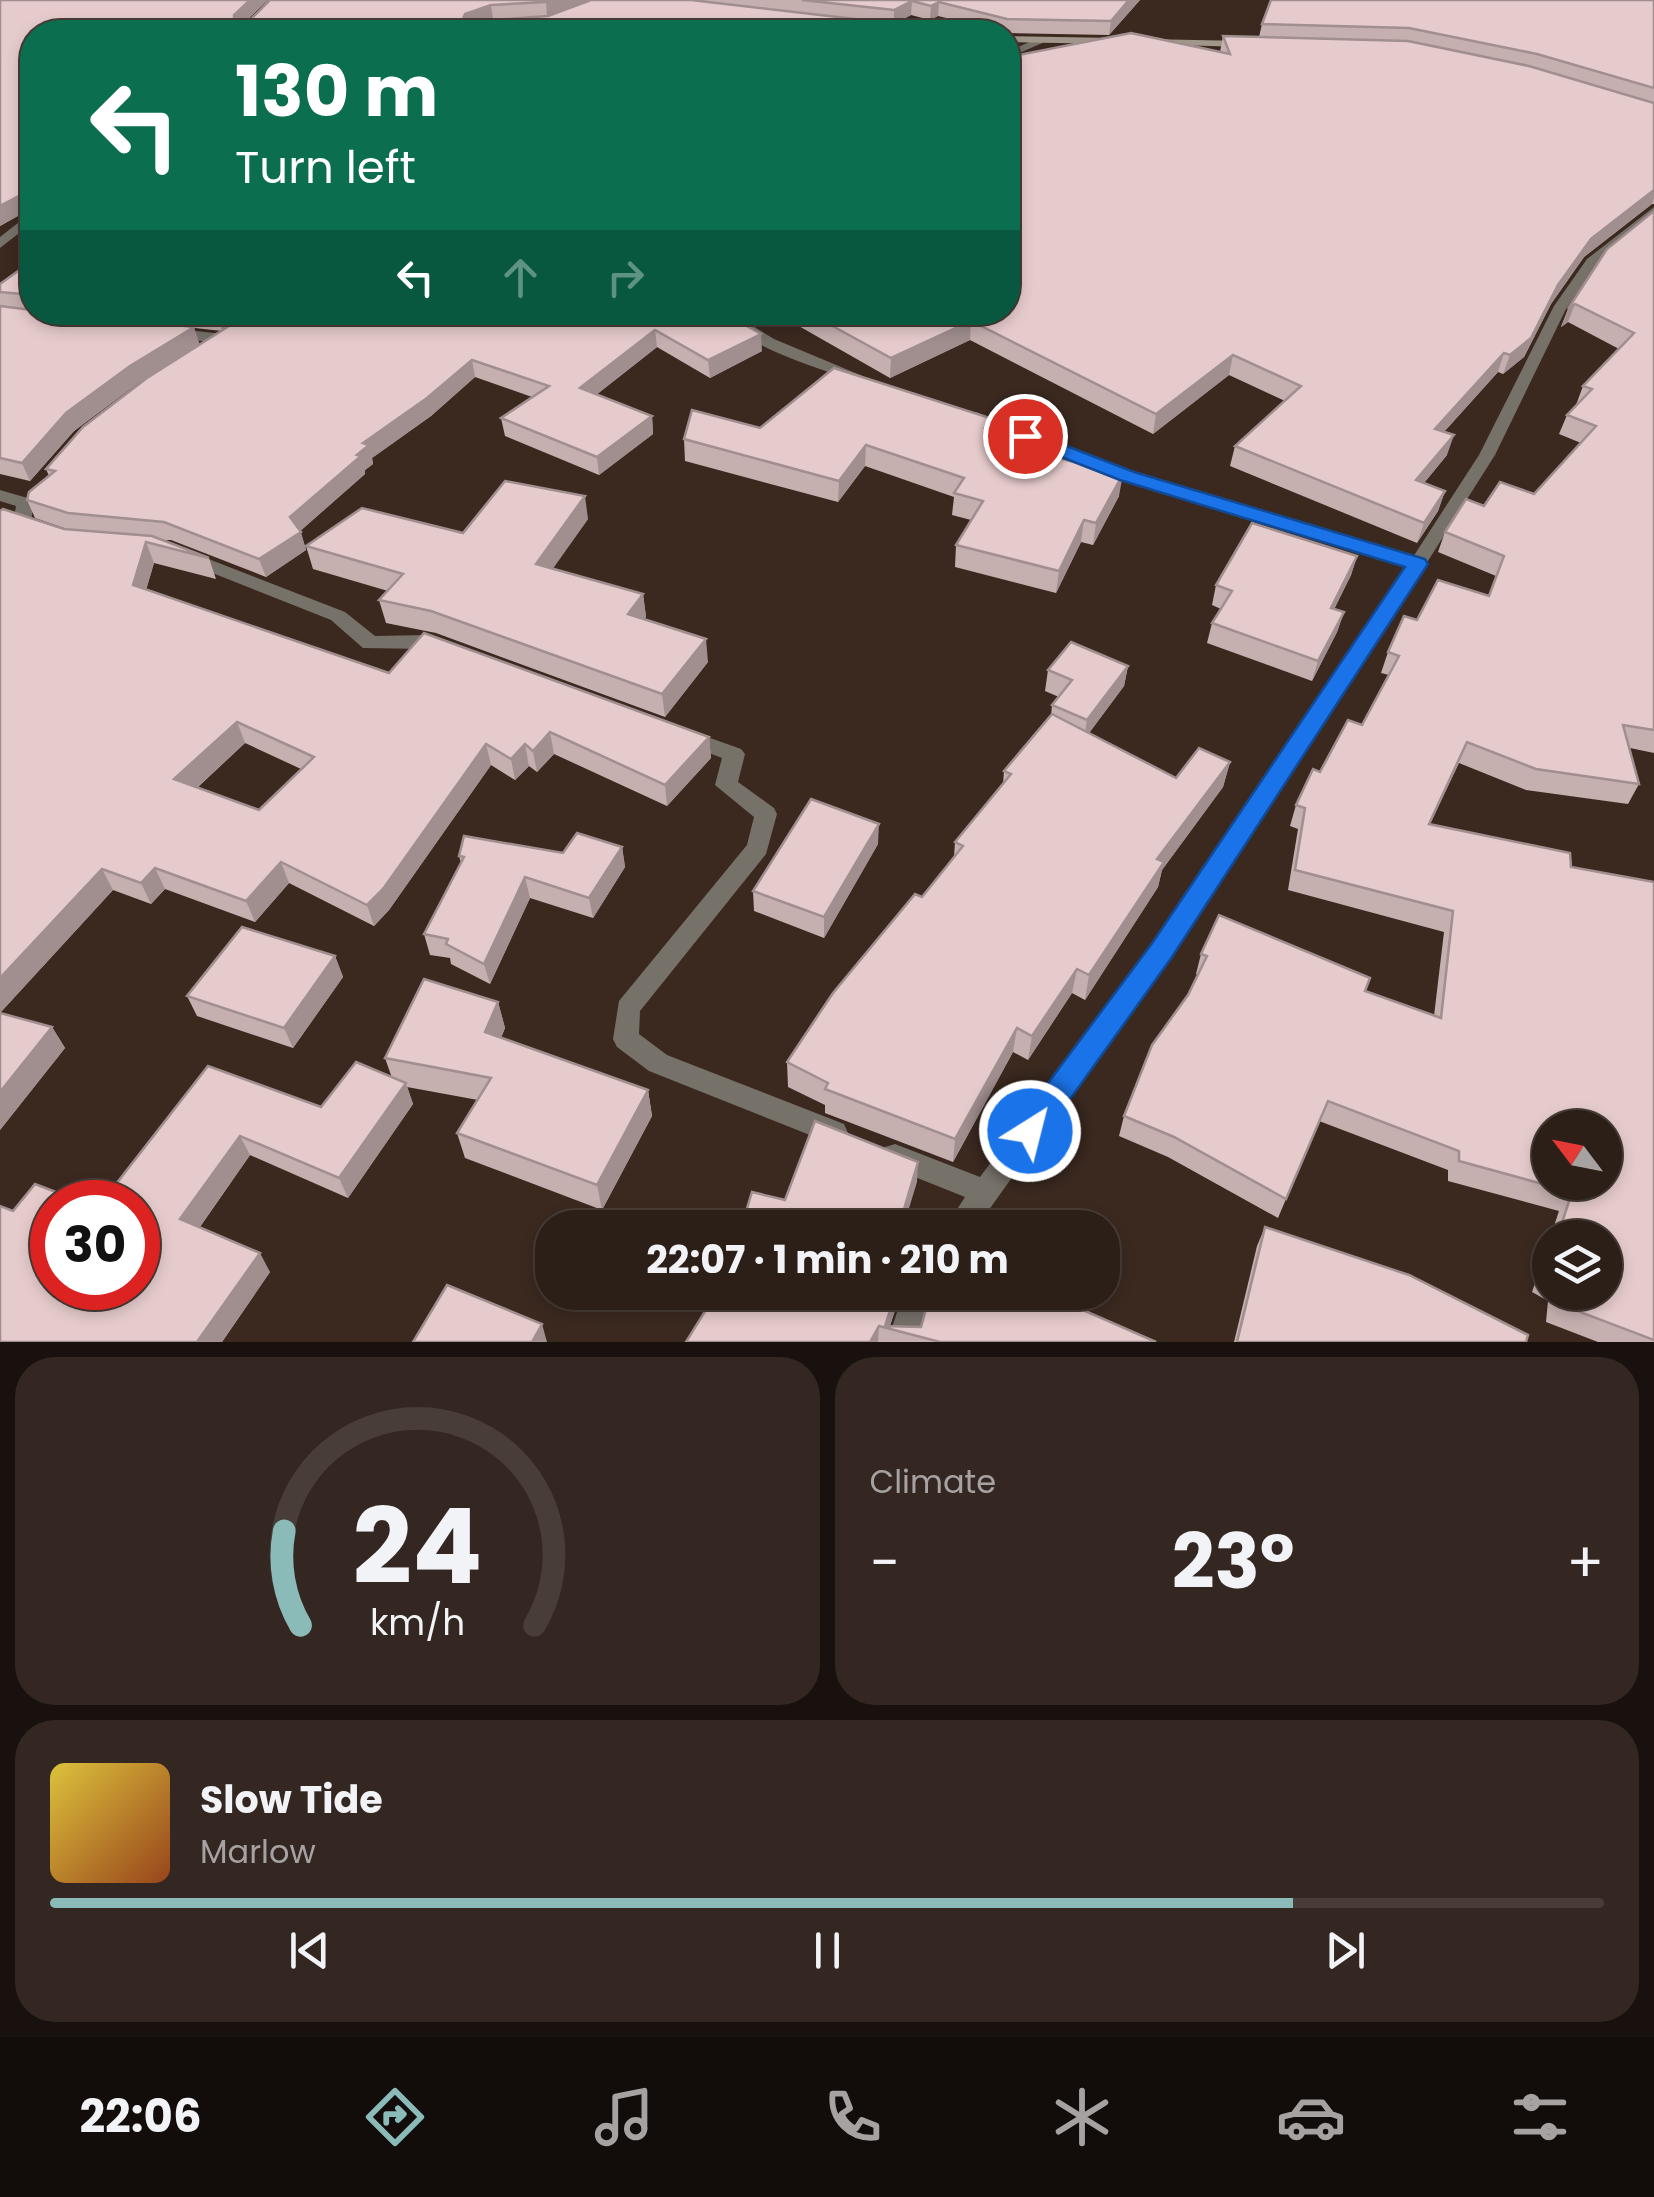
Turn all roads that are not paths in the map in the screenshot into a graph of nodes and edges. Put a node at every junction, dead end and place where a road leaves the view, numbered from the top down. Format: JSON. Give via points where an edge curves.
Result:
{"nodes":[{"id":1,"x":1020,"y":40,"type":"edge"},
{"id":2,"x":1041,"y":41,"type":"junction"},
{"id":3,"x":1256,"y":44,"type":"edge"},
{"id":4,"x":1020,"y":50,"type":"edge"},
{"id":5,"x":1654,"y":211,"type":"edge"},
{"id":6,"x":20,"y":226,"type":"edge"},
{"id":7,"x":0,"y":244,"type":"edge"},
{"id":8,"x":735,"y":325,"type":"edge"},
{"id":9,"x":148,"y":330,"type":"edge"},
{"id":10,"x":192,"y":359,"type":"edge"},
{"id":11,"x":876,"y":384,"type":"edge"},
{"id":12,"x":959,"y":412,"type":"edge"},
{"id":13,"x":0,"y":495,"type":"edge"},
{"id":14,"x":56,"y":535,"type":"edge"},
{"id":15,"x":164,"y":548,"type":"edge"},
{"id":16,"x":1418,"y":564,"type":"junction"},
{"id":17,"x":464,"y":656,"type":"edge"},
{"id":18,"x":662,"y":728,"type":"edge"},
{"id":19,"x":985,"y":1192,"type":"junction"},
{"id":20,"x":972,"y":1210,"type":"edge"},
{"id":21,"x":914,"y":1310,"type":"edge"},
{"id":22,"x":902,"y":1342,"type":"edge"}],
"edges":[{"from":1,"to":2,"type":"street"},
{"from":2,"to":3,"type":"street"},
{"from":2,"to":4,"type":"street"},
{"from":5,"to":16,"type":"street","via":[[1592,262],[1560,309],[1487,455]]},
{"from":6,"to":7,"type":"street"},
{"from":8,"to":11,"type":"street"},
{"from":9,"to":10,"type":"street","via":[[230,334]]},
{"from":12,"to":16,"type":"street","via":[[1127,476]]},
{"from":13,"to":14,"type":"street","via":[[30,496],[22,524]]},
{"from":15,"to":17,"type":"street","via":[[338,616],[370,643],[428,642]]},
{"from":16,"to":19,"type":"street","via":[[1162,950]]},
{"from":18,"to":19,"type":"street","via":[[734,754],[726,784],[766,814],[758,848],[628,1008],[626,1039],[658,1063]]},
{"from":19,"to":20,"type":"street"},
{"from":21,"to":22,"type":"street"}]}
